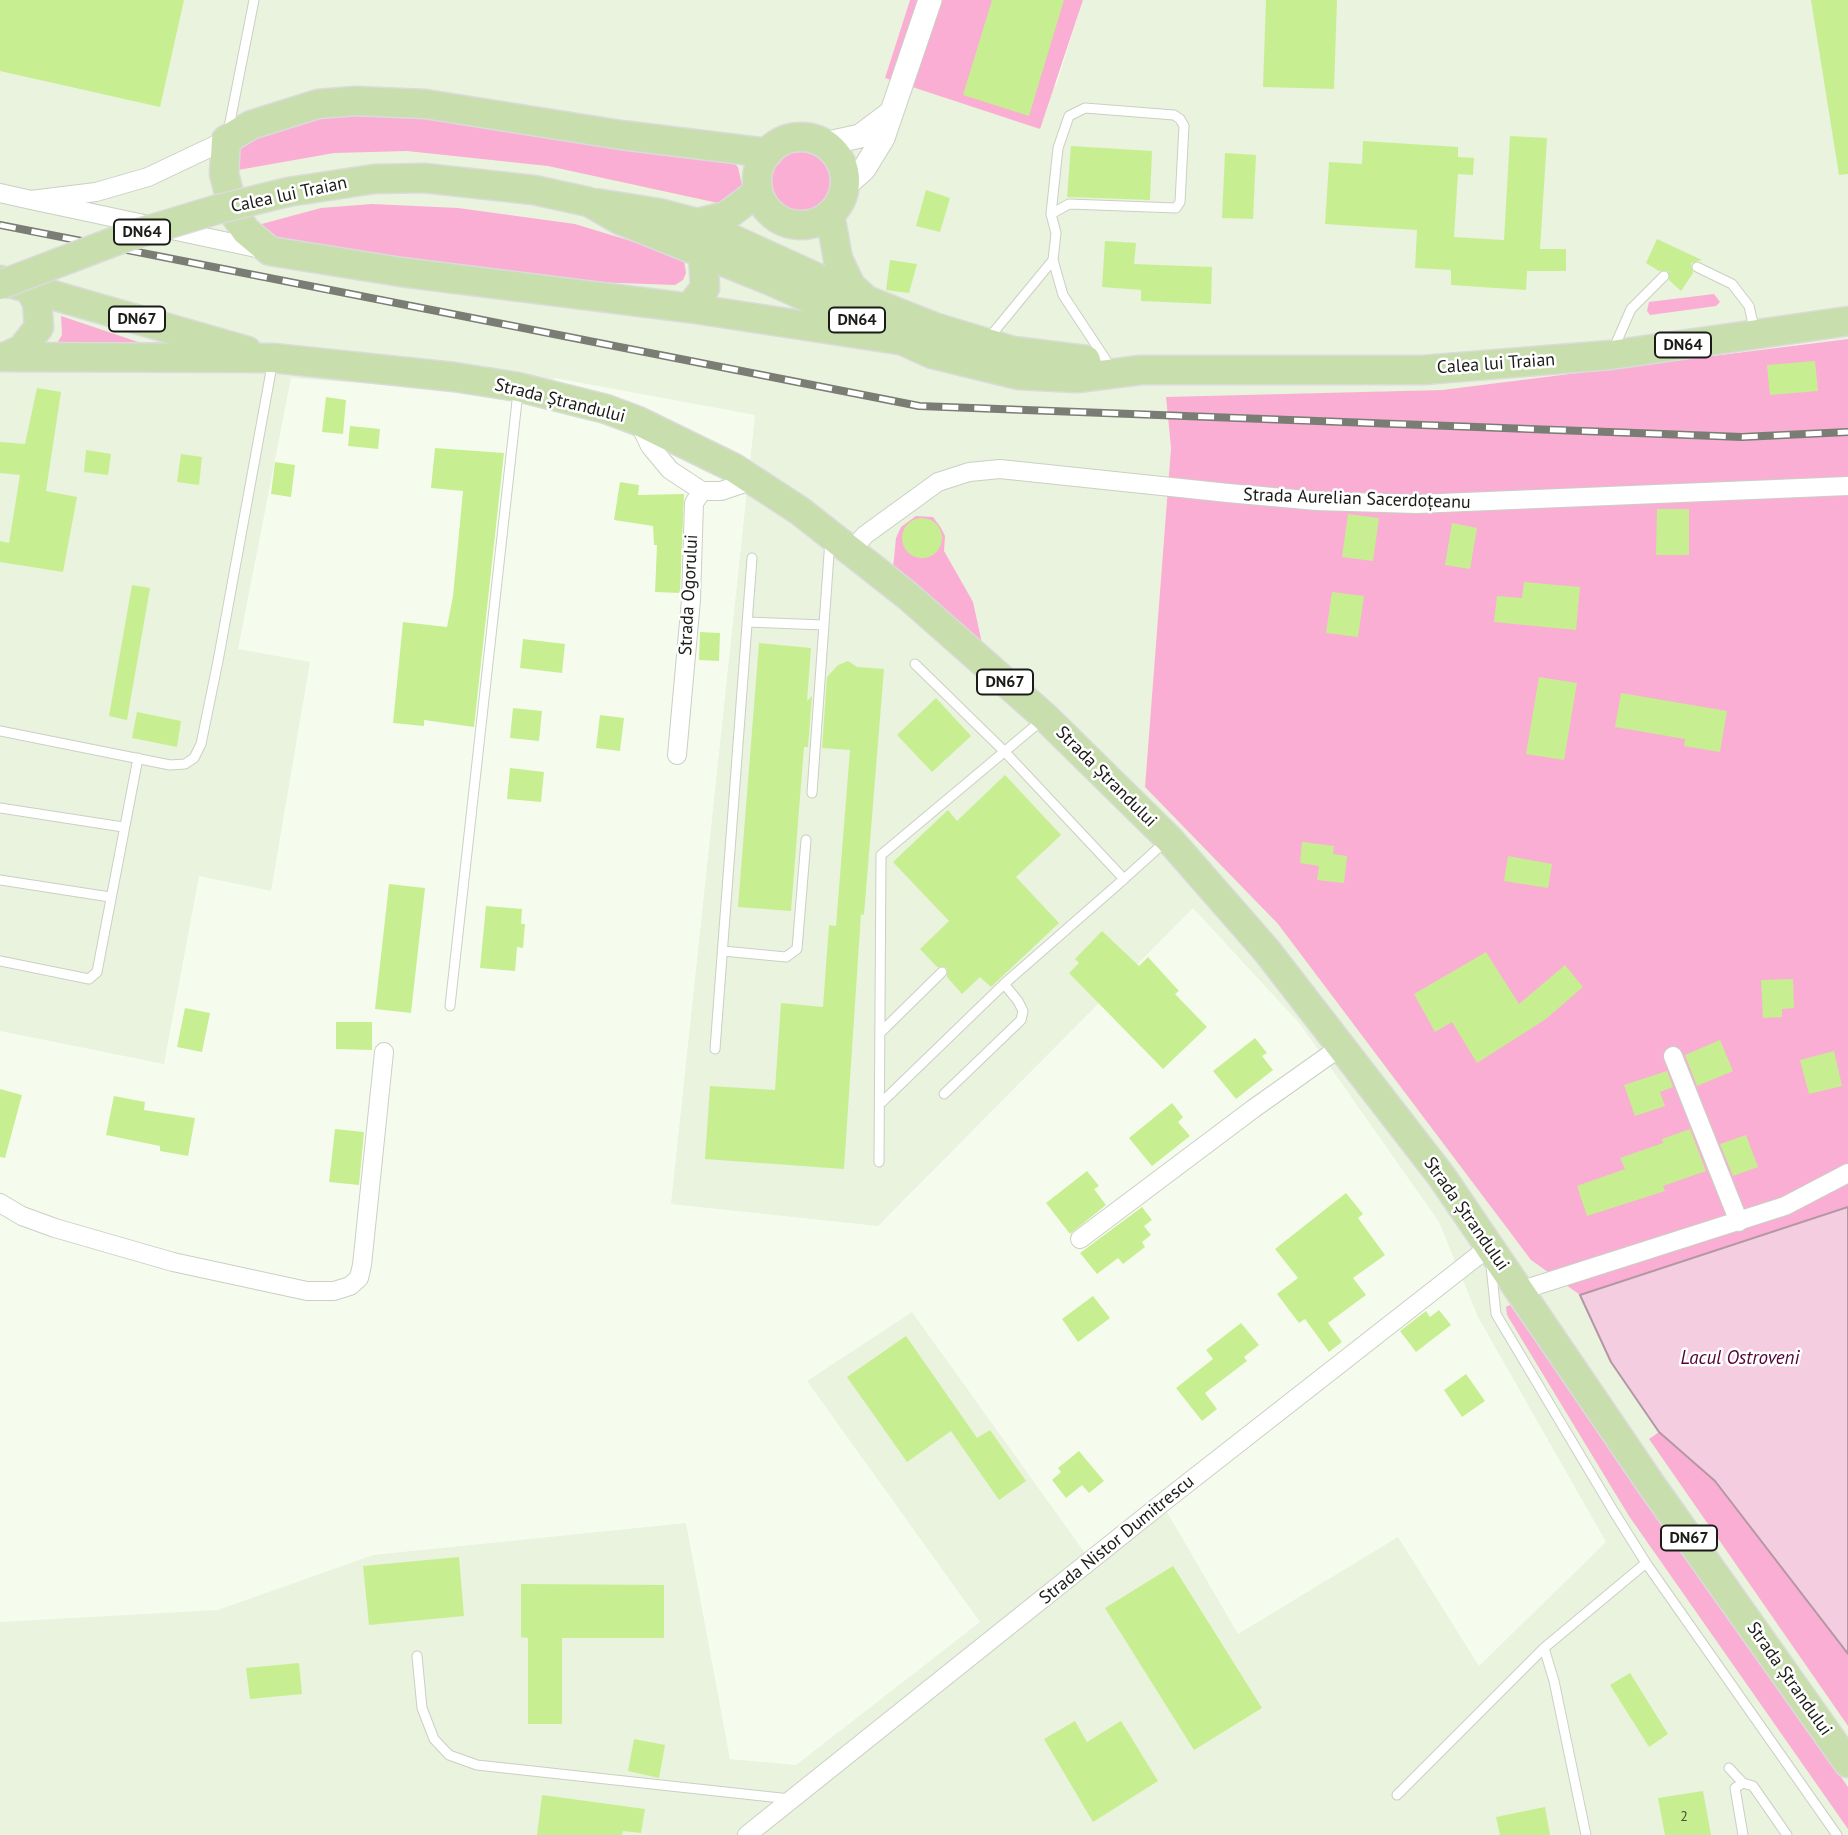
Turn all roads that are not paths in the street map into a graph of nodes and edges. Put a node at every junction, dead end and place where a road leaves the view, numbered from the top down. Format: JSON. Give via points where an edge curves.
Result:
{"nodes":[{"id":1,"x":254,"y":0,"type":"edge"},
{"id":2,"x":930,"y":0,"type":"edge"},
{"id":3,"x":894,"y":110,"type":"junction"},
{"id":4,"x":226,"y":140,"type":"junction"},
{"id":5,"x":824,"y":144,"type":"junction"},
{"id":6,"x":768,"y":153,"type":"junction"},
{"id":7,"x":845,"y":186,"type":"junction"},
{"id":8,"x":758,"y":192,"type":"junction"},
{"id":9,"x":0,"y":193,"type":"edge"},
{"id":10,"x":32,"y":200,"type":"junction"},
{"id":11,"x":589,"y":202,"type":"junction"},
{"id":12,"x":1051,"y":214,"type":"junction"},
{"id":13,"x":831,"y":215,"type":"junction"},
{"id":14,"x":698,"y":223,"type":"junction"},
{"id":15,"x":270,"y":251,"type":"junction"},
{"id":16,"x":703,"y":253,"type":"junction"},
{"id":17,"x":1053,"y":260,"type":"junction"},
{"id":18,"x":1698,"y":267,"type":"dead end"},
{"id":19,"x":1664,"y":276,"type":"dead end"},
{"id":20,"x":0,"y":282,"type":"edge"},
{"id":21,"x":28,"y":287,"type":"junction"},
{"id":22,"x":866,"y":300,"type":"junction"},
{"id":23,"x":689,"y":308,"type":"junction"},
{"id":24,"x":1848,"y":321,"type":"edge"},
{"id":25,"x":1755,"y":336,"type":"junction"},
{"id":26,"x":899,"y":340,"type":"junction"},
{"id":27,"x":986,"y":345,"type":"junction"},
{"id":28,"x":1611,"y":355,"type":"junction"},
{"id":29,"x":3,"y":357,"type":"edge"},
{"id":30,"x":273,"y":358,"type":"junction"},
{"id":31,"x":1106,"y":360,"type":"junction"},
{"id":32,"x":1141,"y":370,"type":"junction"},
{"id":33,"x":519,"y":387,"type":"junction"},
{"id":34,"x":638,"y":421,"type":"junction"},
{"id":35,"x":754,"y":480,"type":"junction"},
{"id":36,"x":1848,"y":486,"type":"edge"},
{"id":37,"x":702,"y":491,"type":"junction"},
{"id":38,"x":841,"y":543,"type":"junction"},
{"id":39,"x":752,"y":558,"type":"dead end"},
{"id":40,"x":747,"y":622,"type":"junction"},
{"id":41,"x":824,"y":625,"type":"junction"},
{"id":42,"x":915,"y":664,"type":"dead end"},
{"id":43,"x":1045,"y":717,"type":"junction"},
{"id":44,"x":0,"y":731,"type":"edge"},
{"id":45,"x":1005,"y":752,"type":"junction"},
{"id":46,"x":677,"y":755,"type":"dead end"},
{"id":47,"x":138,"y":758,"type":"junction"},
{"id":48,"x":812,"y":793,"type":"dead end"},
{"id":49,"x":0,"y":808,"type":"edge"},
{"id":50,"x":123,"y":827,"type":"junction"},
{"id":51,"x":1169,"y":839,"type":"junction"},
{"id":52,"x":806,"y":840,"type":"dead end"},
{"id":53,"x":1124,"y":879,"type":"junction"},
{"id":54,"x":0,"y":880,"type":"edge"},
{"id":55,"x":110,"y":897,"type":"junction"},
{"id":56,"x":723,"y":951,"type":"junction"},
{"id":57,"x":0,"y":961,"type":"edge"},
{"id":58,"x":942,"y":972,"type":"dead end"},
{"id":59,"x":1004,"y":984,"type":"junction"},
{"id":60,"x":450,"y":1006,"type":"dead end"},
{"id":61,"x":880,"y":1033,"type":"junction"},
{"id":62,"x":1342,"y":1046,"type":"junction"},
{"id":63,"x":715,"y":1049,"type":"dead end"},
{"id":64,"x":384,"y":1052,"type":"dead end"},
{"id":65,"x":1673,"y":1056,"type":"dead end"},
{"id":66,"x":944,"y":1094,"type":"dead end"},
{"id":67,"x":880,"y":1104,"type":"junction"},
{"id":68,"x":879,"y":1163,"type":"dead end"},
{"id":69,"x":1848,"y":1173,"type":"edge"},
{"id":70,"x":0,"y":1203,"type":"edge"},
{"id":71,"x":1739,"y":1222,"type":"junction"},
{"id":72,"x":1080,"y":1239,"type":"dead end"},
{"id":73,"x":1489,"y":1247,"type":"junction"},
{"id":74,"x":1519,"y":1291,"type":"junction"},
{"id":75,"x":1646,"y":1563,"type":"junction"},
{"id":76,"x":1544,"y":1648,"type":"junction"},
{"id":77,"x":417,"y":1656,"type":"dead end"},
{"id":78,"x":1848,"y":1763,"type":"edge"},
{"id":79,"x":1729,"y":1768,"type":"dead end"},
{"id":80,"x":1743,"y":1783,"type":"junction"},
{"id":81,"x":1397,"y":1794,"type":"dead end"},
{"id":82,"x":792,"y":1800,"type":"junction"},
{"id":83,"x":747,"y":1835,"type":"edge"},
{"id":84,"x":1586,"y":1835,"type":"edge"},
{"id":85,"x":1743,"y":1835,"type":"edge"},
{"id":86,"x":1787,"y":1835,"type":"edge"},
{"id":87,"x":1837,"y":1835,"type":"edge"}],
"edges":[{"from":1,"to":4,"type":"lane"},
{"from":2,"to":3,"type":"street"},
{"from":3,"to":5,"type":"street","via":[[860,136]]},
{"from":3,"to":7,"type":"street","via":[[875,155]]},
{"from":4,"to":6,"type":"main road","via":[[251,125],[318,104],[390,102]]},
{"from":4,"to":10,"type":"street","via":[[122,186]]},
{"from":4,"to":15,"type":"main road","via":[[224,173],[235,215]]},
{"from":5,"to":6,"type":"main road","via":[[801,137],[788,139]]},
{"from":5,"to":7,"type":"main road","via":[[841,162]]},
{"from":6,"to":8,"type":"main road","via":[[758,171]]},
{"from":7,"to":13,"type":"main road"},
{"from":8,"to":13,"type":"main road","via":[[764,206],[788,224],[818,223]]},
{"from":8,"to":14,"type":"main road","via":[[726,216]]},
{"from":9,"to":10,"type":"street"},
{"from":10,"to":15,"type":"street"},
{"from":11,"to":14,"type":"main road","name":"Calea lui Traian","number":"DN64"},
{"from":11,"to":16,"type":"main road","name":"Calea lui Traian","number":"DN64","via":[[620,220]]},
{"from":11,"to":20,"type":"main road","name":"Calea lui Traian","number":"DN64","bridge":true,"via":[[534,190],[424,178],[352,181],[288,192],[139,233]]},
{"from":12,"to":12,"type":"lane","via":[[1058,148],[1069,116],[1085,108],[1180,119],[1184,126],[1176,208],[1069,204]]},
{"from":12,"to":17,"type":"lane","via":[[1056,233]]},
{"from":13,"to":22,"type":"main road","via":[[841,266],[851,286]]},
{"from":14,"to":22,"type":"main road","name":"Calea lui Traian","number":"DN64"},
{"from":15,"to":23,"type":"main road"},
{"from":16,"to":23,"type":"main road","via":[[705,288]]},
{"from":16,"to":26,"type":"main road","name":"Calea lui Traian","number":"DN64"},
{"from":17,"to":27,"type":"lane"},
{"from":17,"to":31,"type":"lane","via":[[1063,295]]},
{"from":18,"to":25,"type":"lane","via":[[1732,285],[1749,306]]},
{"from":19,"to":28,"type":"lane","via":[[1631,309]]},
{"from":20,"to":21,"type":"main road","number":"DN67"},
{"from":21,"to":29,"type":"main road","number":"DN67","via":[[37,302],[39,327],[22,349]]},
{"from":21,"to":30,"type":"main road","number":"DN67"},
{"from":22,"to":27,"type":"main road","name":"Calea lui Traian","number":"DN64"},
{"from":23,"to":26,"type":"main road"},
{"from":24,"to":25,"type":"main road","name":"Calea lui Traian","number":"DN64"},
{"from":25,"to":28,"type":"main road","name":"Calea lui Traian","number":"DN64"},
{"from":26,"to":32,"type":"main road","name":"Calea lui Traian","number":"DN64","via":[[972,366],[1018,375],[1077,378]]},
{"from":27,"to":31,"type":"main road","name":"Calea lui Traian","number":"DN64","via":[[1034,355]]},
{"from":28,"to":32,"type":"main road","name":"Calea lui Traian","number":"DN64","via":[[1423,370]]},
{"from":29,"to":30,"type":"main road","name":"Strada Ștrandului","number":"DN67"},
{"from":30,"to":33,"type":"main road","name":"Strada Ștrandului","number":"DN67"},
{"from":30,"to":47,"type":"lane","via":[[201,744],[185,764]]},
{"from":31,"to":32,"type":"main road","name":"Calea lui Traian","number":"DN64"},
{"from":33,"to":34,"type":"main road","name":"Strada Ștrandului","number":"DN67"},
{"from":33,"to":60,"type":"lane"},
{"from":34,"to":35,"type":"main road","name":"Strada Ștrandului","number":"DN67"},
{"from":34,"to":37,"type":"street","via":[[650,446],[670,470]]},
{"from":35,"to":37,"type":"street","via":[[721,491]]},
{"from":35,"to":38,"type":"main road","name":"Strada Ștrandului","number":"DN67"},
{"from":36,"to":38,"type":"street","name":"Strada Aurelian Sacerdoțeanu","via":[[1417,504],[1317,501],[1000,469],[938,482],[865,535]]},
{"from":37,"to":46,"type":"street","name":"Strada Ogorului","via":[[694,503],[691,600]]},
{"from":38,"to":41,"type":"lane"},
{"from":38,"to":43,"type":"main road","name":"Strada Ștrandului","number":"DN67"},
{"from":39,"to":40,"type":"lane"},
{"from":40,"to":41,"type":"lane"},
{"from":40,"to":56,"type":"lane"},
{"from":41,"to":48,"type":"lane"},
{"from":42,"to":45,"type":"lane"},
{"from":43,"to":45,"type":"lane"},
{"from":43,"to":51,"type":"main road","name":"Strada Ștrandului","number":"DN67"},
{"from":44,"to":47,"type":"lane"},
{"from":45,"to":53,"type":"lane"},
{"from":45,"to":61,"type":"lane","via":[[881,855]]},
{"from":47,"to":50,"type":"lane"},
{"from":49,"to":50,"type":"lane"},
{"from":50,"to":55,"type":"lane"},
{"from":51,"to":53,"type":"lane"},
{"from":51,"to":62,"type":"main road","name":"Strada Ștrandului","number":"DN67","via":[[1275,960]]},
{"from":52,"to":56,"type":"lane","via":[[797,948],[786,957]]},
{"from":53,"to":59,"type":"lane"},
{"from":54,"to":55,"type":"lane"},
{"from":55,"to":57,"type":"lane","via":[[100,966],[89,979]]},
{"from":56,"to":63,"type":"lane"},
{"from":58,"to":61,"type":"lane"},
{"from":59,"to":66,"type":"lane","via":[[1023,1011],[1021,1020]]},
{"from":59,"to":67,"type":"lane"},
{"from":61,"to":67,"type":"lane"},
{"from":62,"to":72,"type":"street"},
{"from":62,"to":73,"type":"main road","name":"Strada Ștrandului","number":"DN67"},
{"from":64,"to":70,"type":"street","via":[[362,1265],[359,1278],[350,1286],[307,1291],[173,1262],[55,1228]]},
{"from":65,"to":71,"type":"street"},
{"from":67,"to":68,"type":"lane"},
{"from":69,"to":71,"type":"street","via":[[1785,1206]]},
{"from":71,"to":74,"type":"street"},
{"from":73,"to":74,"type":"main road","name":"Strada Ștrandului","number":"DN67"},
{"from":73,"to":75,"type":"lane","via":[[1496,1314]]},
{"from":73,"to":82,"type":"street","name":"Strada Nistor Dumitrescu"},
{"from":74,"to":78,"type":"main road","name":"Strada Ștrandului","number":"DN67"},
{"from":75,"to":76,"type":"lane"},
{"from":75,"to":87,"type":"lane"},
{"from":76,"to":81,"type":"lane"},
{"from":76,"to":84,"type":"lane"},
{"from":77,"to":82,"type":"lane","via":[[422,1708],[433,1739],[449,1755],[477,1765]]},
{"from":79,"to":80,"type":"lane"},
{"from":80,"to":85,"type":"lane","via":[[1734,1788]]},
{"from":80,"to":86,"type":"lane","via":[[1753,1786]]},
{"from":82,"to":83,"type":"street","name":"Strada Nistor Dumitrescu"}]}
